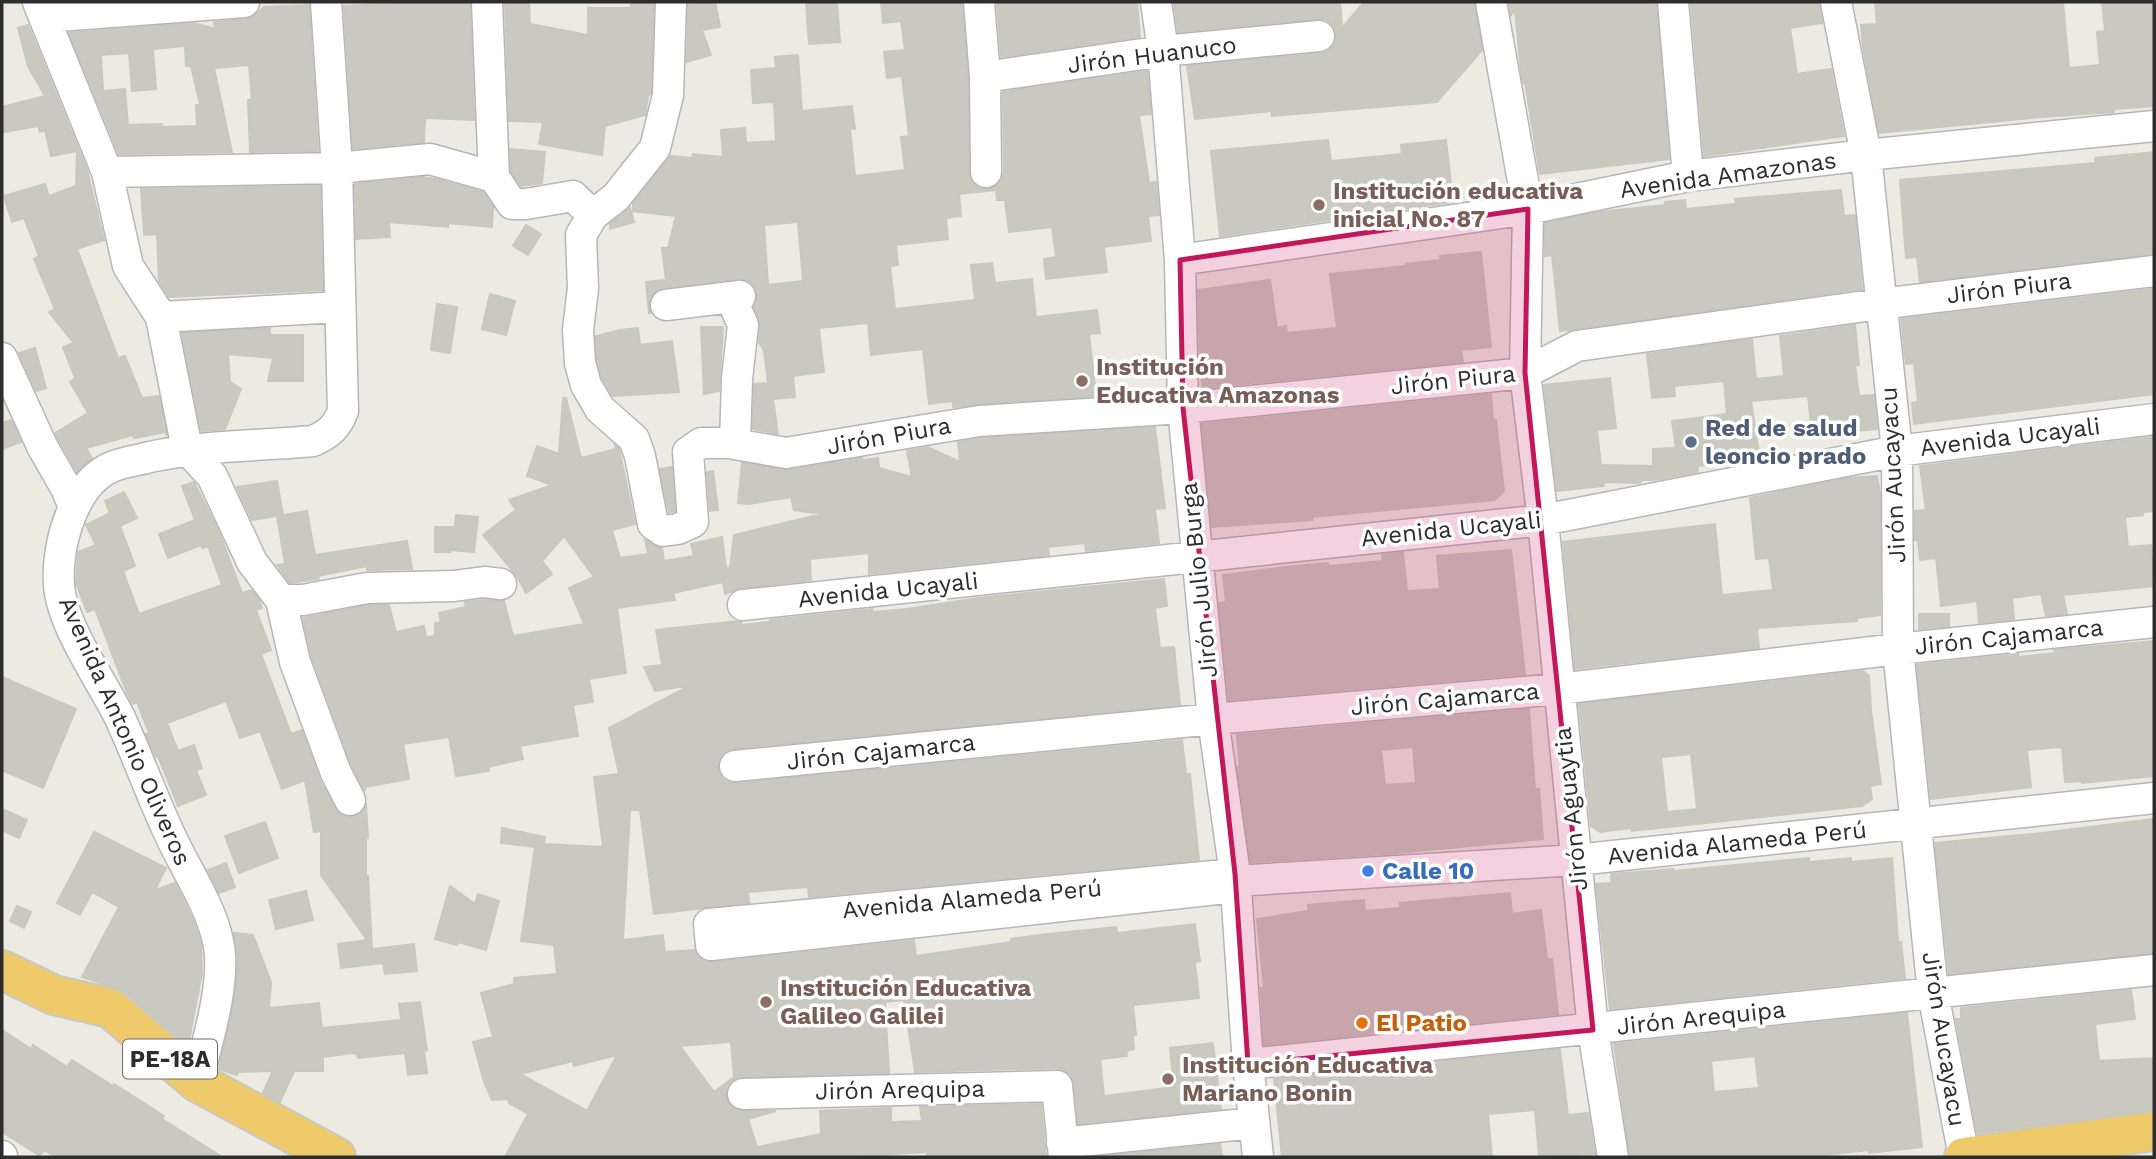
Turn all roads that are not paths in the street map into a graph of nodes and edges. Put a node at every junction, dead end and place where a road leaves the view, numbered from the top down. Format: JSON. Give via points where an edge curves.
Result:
{"nodes":[{"id":1,"x":244,"y":2,"type":"edge"},
{"id":2,"x":326,"y":2,"type":"edge"},
{"id":3,"x":486,"y":2,"type":"edge"},
{"id":4,"x":671,"y":2,"type":"edge"},
{"id":5,"x":979,"y":2,"type":"edge"},
{"id":6,"x":1156,"y":2,"type":"edge"},
{"id":7,"x":1492,"y":2,"type":"edge"},
{"id":8,"x":1673,"y":2,"type":"edge"},
{"id":9,"x":1836,"y":2,"type":"edge"},
{"id":10,"x":42,"y":10,"type":"edge"},
{"id":11,"x":1319,"y":36,"type":"dead end"},
{"id":12,"x":1163,"y":51,"type":"junction"},
{"id":13,"x":985,"y":77,"type":"junction"},
{"id":14,"x":2154,"y":126,"type":"edge"},
{"id":15,"x":1866,"y":155,"type":"junction"},
{"id":16,"x":337,"y":168,"type":"junction"},
{"id":17,"x":107,"y":172,"type":"junction"},
{"id":18,"x":986,"y":172,"type":"dead end"},
{"id":19,"x":1688,"y":176,"type":"junction"},
{"id":20,"x":494,"y":177,"type":"junction"},
{"id":21,"x":1528,"y":209,"type":"junction"},
{"id":22,"x":593,"y":215,"type":"junction"},
{"id":23,"x":1180,"y":260,"type":"junction"},
{"id":24,"x":2154,"y":271,"type":"edge"},
{"id":25,"x":1880,"y":303,"type":"junction"},
{"id":26,"x":666,"y":305,"type":"dead end"},
{"id":27,"x":339,"y":307,"type":"junction"},
{"id":28,"x":161,"y":317,"type":"junction"},
{"id":29,"x":2,"y":358,"type":"edge"},
{"id":30,"x":1524,"y":373,"type":"junction"},
{"id":31,"x":1182,"y":408,"type":"junction"},
{"id":32,"x":2154,"y":419,"type":"edge"},
{"id":33,"x":735,"y":444,"type":"junction"},
{"id":34,"x":187,"y":449,"type":"junction"},
{"id":35,"x":1896,"y":451,"type":"junction"},
{"id":36,"x":74,"y":507,"type":"junction"},
{"id":37,"x":1543,"y":520,"type":"junction"},
{"id":38,"x":1197,"y":557,"type":"junction"},
{"id":39,"x":501,"y":584,"type":"dead end"},
{"id":40,"x":281,"y":600,"type":"junction"},
{"id":41,"x":743,"y":605,"type":"dead end"},
{"id":42,"x":2154,"y":622,"type":"edge"},
{"id":43,"x":1898,"y":649,"type":"junction"},
{"id":44,"x":1559,"y":689,"type":"junction"},
{"id":45,"x":1213,"y":719,"type":"junction"},
{"id":46,"x":735,"y":766,"type":"dead end"},
{"id":47,"x":2154,"y":798,"type":"edge"},
{"id":48,"x":350,"y":800,"type":"dead end"},
{"id":49,"x":1916,"y":824,"type":"junction"},
{"id":50,"x":1576,"y":860,"type":"junction"},
{"id":51,"x":1235,"y":881,"type":"junction"},
{"id":52,"x":710,"y":934,"type":"dead end"},
{"id":53,"x":2,"y":970,"type":"edge"},
{"id":54,"x":2154,"y":970,"type":"edge"},
{"id":55,"x":1934,"y":993,"type":"junction"},
{"id":56,"x":1593,"y":1030,"type":"junction"},
{"id":57,"x":1248,"y":1064,"type":"junction"},
{"id":58,"x":197,"y":1082,"type":"junction"},
{"id":59,"x":743,"y":1094,"type":"dead end"},
{"id":60,"x":1254,"y":1123,"type":"junction"},
{"id":61,"x":2154,"y":1130,"type":"edge"},
{"id":62,"x":1063,"y":1150,"type":"edge"},
{"id":63,"x":337,"y":1157,"type":"edge"},
{"id":64,"x":1258,"y":1157,"type":"edge"},
{"id":65,"x":1614,"y":1157,"type":"edge"},
{"id":66,"x":1964,"y":1157,"type":"edge"}],
"edges":[{"from":1,"to":10,"type":"street"},
{"from":2,"to":16,"type":"street"},
{"from":3,"to":20,"type":"street"},
{"from":4,"to":22,"type":"street","via":[[668,95],[655,148],[616,197]]},
{"from":5,"to":13,"type":"street"},
{"from":6,"to":12,"type":"street","name":"Jirón Julio Burga"},
{"from":7,"to":21,"type":"street","name":"Jirón Aguaytia"},
{"from":8,"to":19,"type":"street"},
{"from":9,"to":15,"type":"street","name":"Jirón Aucayacu"},
{"from":10,"to":17,"type":"street"},
{"from":11,"to":12,"type":"street","name":"Jirón Huanuco"},
{"from":12,"to":13,"type":"street","name":"Jirón Huanuco"},
{"from":12,"to":23,"type":"street","name":"Jirón Julio Burga"},
{"from":13,"to":18,"type":"street"},
{"from":14,"to":15,"type":"street","name":"Avenida Amazonas"},
{"from":15,"to":19,"type":"street","name":"Avenida Amazonas"},
{"from":15,"to":25,"type":"street","name":"Jirón Aucayacu"},
{"from":16,"to":17,"type":"street"},
{"from":16,"to":20,"type":"street","via":[[430,159]]},
{"from":16,"to":27,"type":"street"},
{"from":17,"to":28,"type":"street","via":[[128,266]]},
{"from":19,"to":21,"type":"street","name":"Avenida Amazonas"},
{"from":20,"to":22,"type":"street","via":[[512,204],[573,196]]},
{"from":21,"to":23,"type":"street","name":"Avenida Amazonas"},
{"from":21,"to":30,"type":"street","name":"Jirón Aguaytia"},
{"from":22,"to":33,"type":"street","name":"Jirón Piura","via":[[581,235],[580,363],[600,409],[634,439],[653,524],[663,531],[693,522],[688,452],[701,443]]},
{"from":23,"to":31,"type":"street","name":"Jirón Julio Burga"},
{"from":24,"to":25,"type":"street","name":"Jirón Piura"},
{"from":25,"to":30,"type":"street","name":"Jirón Piura","via":[[1577,346]]},
{"from":25,"to":35,"type":"street","name":"Jirón Aucayacu"},
{"from":26,"to":33,"type":"street","via":[[740,296],[735,307],[743,326]]},
{"from":27,"to":28,"type":"street"},
{"from":27,"to":34,"type":"street","name":"Avenida Antonio Oliveros","via":[[343,411],[339,424],[313,441]]},
{"from":28,"to":34,"type":"street"},
{"from":29,"to":36,"type":"street"},
{"from":30,"to":31,"type":"street","name":"Jirón Piura"},
{"from":30,"to":37,"type":"street","name":"Jirón Aguaytia"},
{"from":31,"to":33,"type":"street","name":"Jirón Piura","via":[[979,421],[786,453]]},
{"from":31,"to":38,"type":"street","name":"Jirón Julio Burga"},
{"from":32,"to":35,"type":"street","name":"Avenida Ucayali"},
{"from":34,"to":36,"type":"street","name":"Avenida Antonio Oliveros","via":[[113,466],[96,477]]},
{"from":34,"to":40,"type":"street","via":[[212,476],[252,562]]},
{"from":35,"to":37,"type":"street","name":"Avenida Ucayali"},
{"from":35,"to":43,"type":"street","name":"Jirón Aucayacu"},
{"from":36,"to":58,"type":"street","name":"Avenida Antonio Oliveros","via":[[61,554],[59,584],[64,609],[120,718],[210,914],[219,944],[213,1017]]},
{"from":37,"to":38,"type":"street","name":"Avenida Ucayali"},
{"from":37,"to":44,"type":"street","name":"Jirón Aguaytia"},
{"from":38,"to":41,"type":"street","name":"Avenida Ucayali"},
{"from":38,"to":45,"type":"street","name":"Jirón Julio Burga"},
{"from":39,"to":40,"type":"street","via":[[367,588]]},
{"from":40,"to":48,"type":"street","via":[[295,662]]},
{"from":42,"to":43,"type":"street","name":"Jirón Cajamarca"},
{"from":43,"to":44,"type":"street","name":"Jirón Cajamarca"},
{"from":43,"to":49,"type":"street","name":"Jirón Aucayacu"},
{"from":44,"to":45,"type":"street","name":"Jirón Cajamarca"},
{"from":44,"to":50,"type":"street","name":"Jirón Aguaytia"},
{"from":45,"to":46,"type":"street","name":"Jirón Cajamarca"},
{"from":45,"to":51,"type":"street","name":"Jirón Julio Burga"},
{"from":47,"to":49,"type":"street","name":"Avenida Alameda Perú"},
{"from":49,"to":50,"type":"street","name":"Avenida Alameda Perú"},
{"from":49,"to":55,"type":"street","name":"Jirón Aucayacu"},
{"from":50,"to":51,"type":"street","name":"Avenida Alameda Perú"},
{"from":50,"to":56,"type":"street","name":"Jirón Aguaytia"},
{"from":51,"to":52,"type":"street","name":"Avenida Alameda Perú"},
{"from":51,"to":57,"type":"street","name":"Jirón Julio Burga"},
{"from":53,"to":58,"type":"highway","number":"PE-18A","via":[[54,995],[110,1008]]},
{"from":54,"to":55,"type":"street","name":"Jirón Arequipa"},
{"from":55,"to":56,"type":"street","name":"Jirón Arequipa"},
{"from":55,"to":66,"type":"street","name":"Jirón Aucayacu"},
{"from":56,"to":57,"type":"street","name":"Jirón Arequipa"},
{"from":56,"to":65,"type":"street","name":"Jirón Aguaytia"},
{"from":57,"to":60,"type":"street","name":"Jirón Julio Burga"},
{"from":58,"to":63,"type":"highway","number":"PE-18A"},
{"from":59,"to":62,"type":"street","name":"Jirón Arequipa","via":[[1057,1086]]},
{"from":60,"to":62,"type":"street"},
{"from":60,"to":64,"type":"street","name":"Jirón Julio Burga"},
{"from":61,"to":66,"type":"highway"}]}
